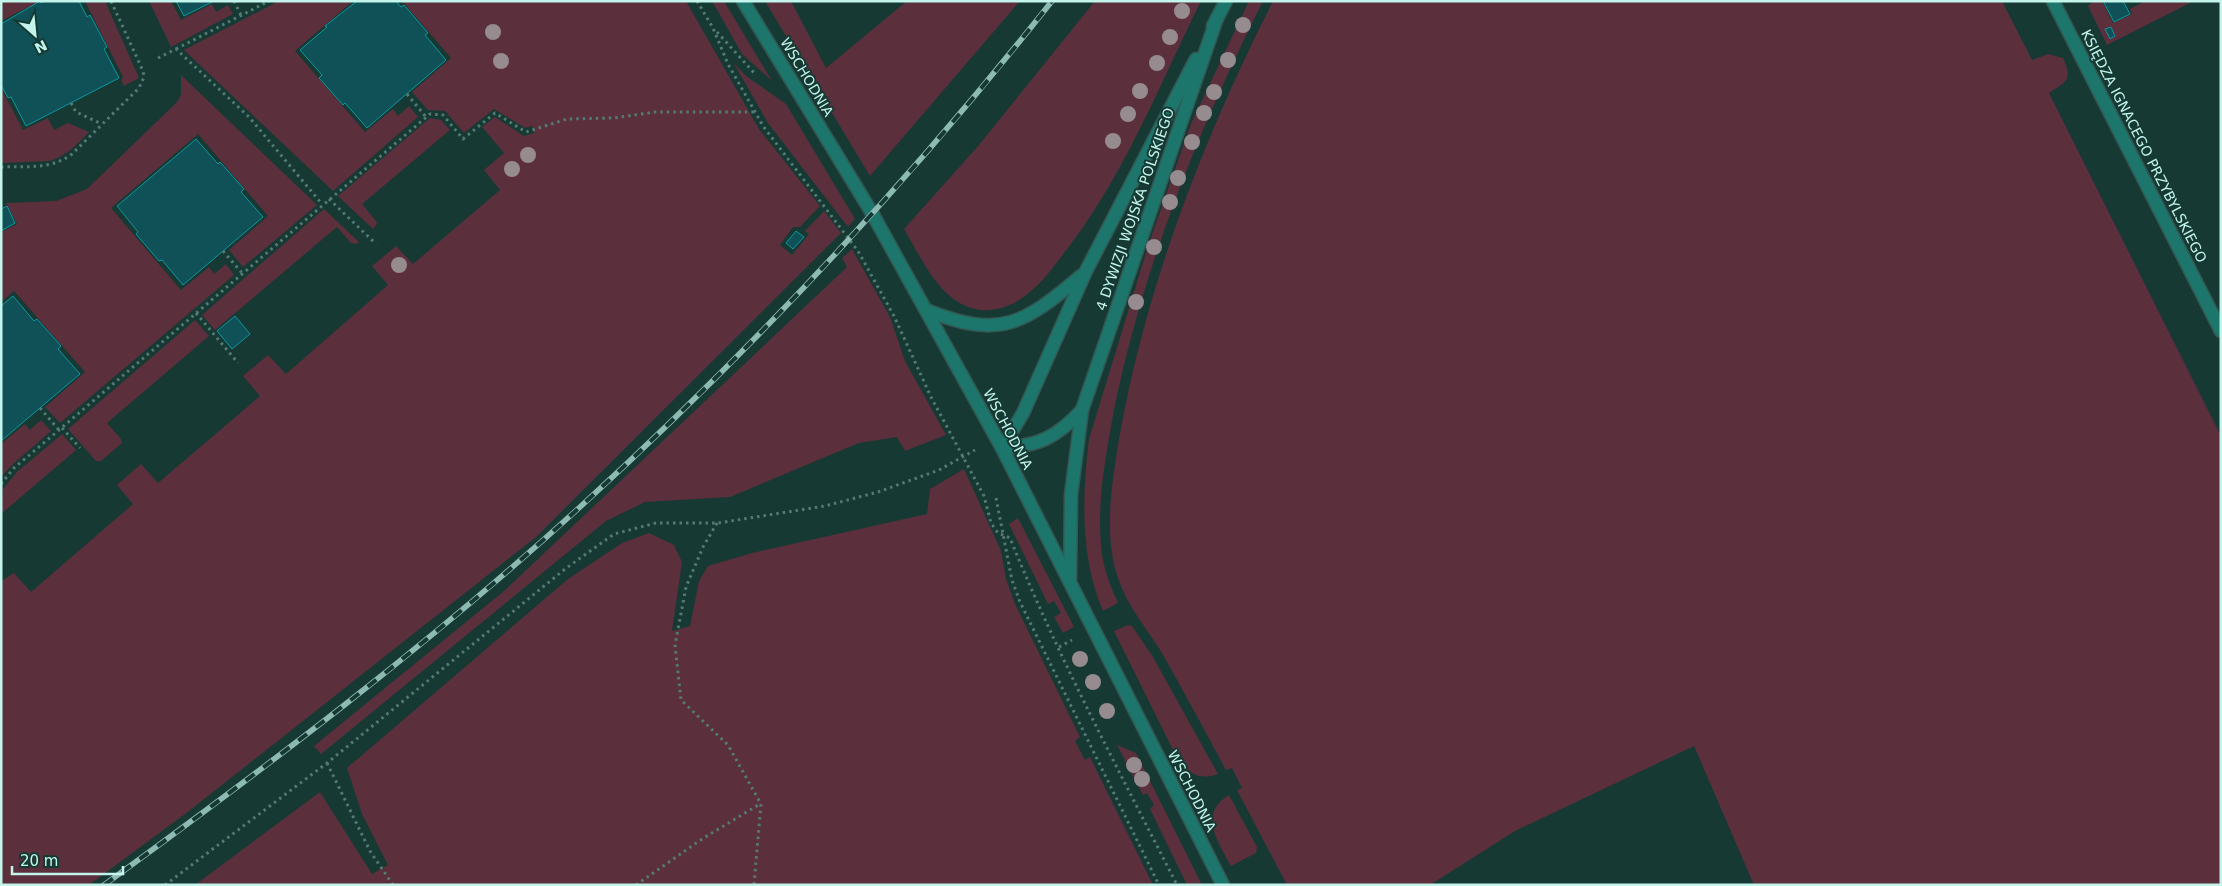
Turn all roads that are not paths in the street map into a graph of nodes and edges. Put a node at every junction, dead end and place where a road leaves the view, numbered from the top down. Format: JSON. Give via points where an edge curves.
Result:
{"nodes":[{"id":1,"x":743,"y":1,"type":"edge"},
{"id":2,"x":1226,"y":1,"type":"edge"},
{"id":3,"x":2053,"y":1,"type":"edge"},
{"id":4,"x":1217,"y":18,"type":"junction"},
{"id":5,"x":1086,"y":272,"type":"junction"},
{"id":6,"x":926,"y":310,"type":"junction"},
{"id":7,"x":2221,"y":331,"type":"edge"},
{"id":8,"x":1082,"y":410,"type":"junction"},
{"id":9,"x":1002,"y":448,"type":"junction"},
{"id":10,"x":1070,"y":581,"type":"junction"},
{"id":11,"x":1223,"y":885,"type":"edge"}],
"edges":[{"from":1,"to":6,"type":"street","name":"WSCHODNIA","via":[[872,213]]},
{"from":2,"to":4,"type":"street","name":"4 DYWIZJI WOJSKA POLSKIEGO"},
{"from":3,"to":7,"type":"street","name":"KSIĘDZA IGNACEGO PRZYBYLSKIEGO"},
{"from":4,"to":5,"type":"street","name":"4 DYWIZJI WOJSKA POLSKIEGO"},
{"from":4,"to":8,"type":"street","name":"4 DYWIZJI WOJSKA POLSKIEGO"},
{"from":5,"to":6,"type":"street","name":"4 DYWIZJI WOJSKA POLSKIEGO","via":[[1049,303],[1022,319],[1004,324],[956,322]]},
{"from":5,"to":9,"type":"street","name":"4 DYWIZJI WOJSKA POLSKIEGO","via":[[1023,413]]},
{"from":6,"to":9,"type":"street","name":"WSCHODNIA"},
{"from":8,"to":9,"type":"street","name":"4 DYWIZJI WOJSKA POLSKIEGO","via":[[1054,436],[1022,447]]},
{"from":8,"to":10,"type":"street","name":"4 DYWIZJI WOJSKA POLSKIEGO","via":[[1071,495]]},
{"from":9,"to":10,"type":"street","name":"WSCHODNIA"},
{"from":10,"to":11,"type":"street","name":"WSCHODNIA"}]}
